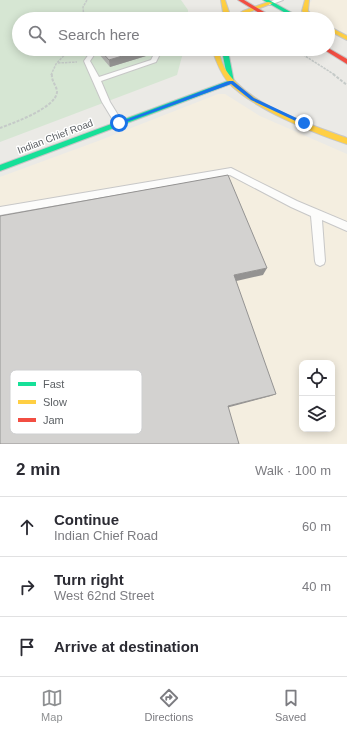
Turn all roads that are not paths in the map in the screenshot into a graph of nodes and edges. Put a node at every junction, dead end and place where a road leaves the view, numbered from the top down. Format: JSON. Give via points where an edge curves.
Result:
{"nodes":[{"id":1,"x":223,"y":0,"type":"edge"},
{"id":2,"x":240,"y":0,"type":"edge"},
{"id":3,"x":280,"y":0,"type":"edge"},
{"id":4,"x":306,"y":0,"type":"edge"},
{"id":5,"x":267,"y":2,"type":"edge"},
{"id":6,"x":254,"y":9,"type":"junction"},
{"id":7,"x":226,"y":12,"type":"edge"},
{"id":8,"x":248,"y":12,"type":"edge"},
{"id":9,"x":260,"y":12,"type":"edge"},
{"id":10,"x":286,"y":12,"type":"edge"},
{"id":11,"x":305,"y":12,"type":"edge"},
{"id":12,"x":335,"y":32,"type":"edge"},
{"id":13,"x":335,"y":38,"type":"edge"},
{"id":14,"x":347,"y":38,"type":"edge"},
{"id":15,"x":347,"y":45,"type":"edge"},
{"id":16,"x":335,"y":55,"type":"edge"},
{"id":17,"x":90,"y":56,"type":"edge"},
{"id":18,"x":156,"y":56,"type":"edge"},
{"id":19,"x":217,"y":56,"type":"edge"},
{"id":20,"x":226,"y":56,"type":"edge"},
{"id":21,"x":347,"y":62,"type":"edge"},
{"id":22,"x":97,"y":80,"type":"junction"},
{"id":23,"x":231,"y":82,"type":"junction"},
{"id":24,"x":119,"y":123,"type":"junction"},
{"id":25,"x":347,"y":141,"type":"edge"},
{"id":26,"x":0,"y":168,"type":"edge"},
{"id":27,"x":0,"y":211,"type":"edge"},
{"id":28,"x":316,"y":213,"type":"junction"},
{"id":29,"x":347,"y":227,"type":"edge"},
{"id":30,"x":320,"y":261,"type":"dead end"}],
"edges":[{"from":1,"to":7,"type":"street"},
{"from":2,"to":6,"type":"street"},
{"from":3,"to":5,"type":"lane"},
{"from":4,"to":11,"type":"street"},
{"from":5,"to":6,"type":"street"},
{"from":5,"to":10,"type":"street"},
{"from":6,"to":8,"type":"street"},
{"from":6,"to":9,"type":"street"},
{"from":12,"to":14,"type":"street"},
{"from":13,"to":15,"type":"street"},
{"from":16,"to":21,"type":"street"},
{"from":17,"to":22,"type":"lane","via":[[87,61]]},
{"from":18,"to":22,"type":"lane","via":[[154,61]]},
{"from":19,"to":23,"type":"street","via":[[217,61]]},
{"from":20,"to":23,"type":"street"},
{"from":22,"to":24,"type":"lane","via":[[106,102]]},
{"from":23,"to":24,"type":"street","name":"Indian Chief Road"},
{"from":23,"to":25,"type":"street","via":[[252,99]]},
{"from":24,"to":26,"type":"street","name":"Indian Chief Road"},
{"from":27,"to":28,"type":"lane","via":[[231,171]]},
{"from":28,"to":29,"type":"lane"},
{"from":28,"to":30,"type":"lane"}]}
